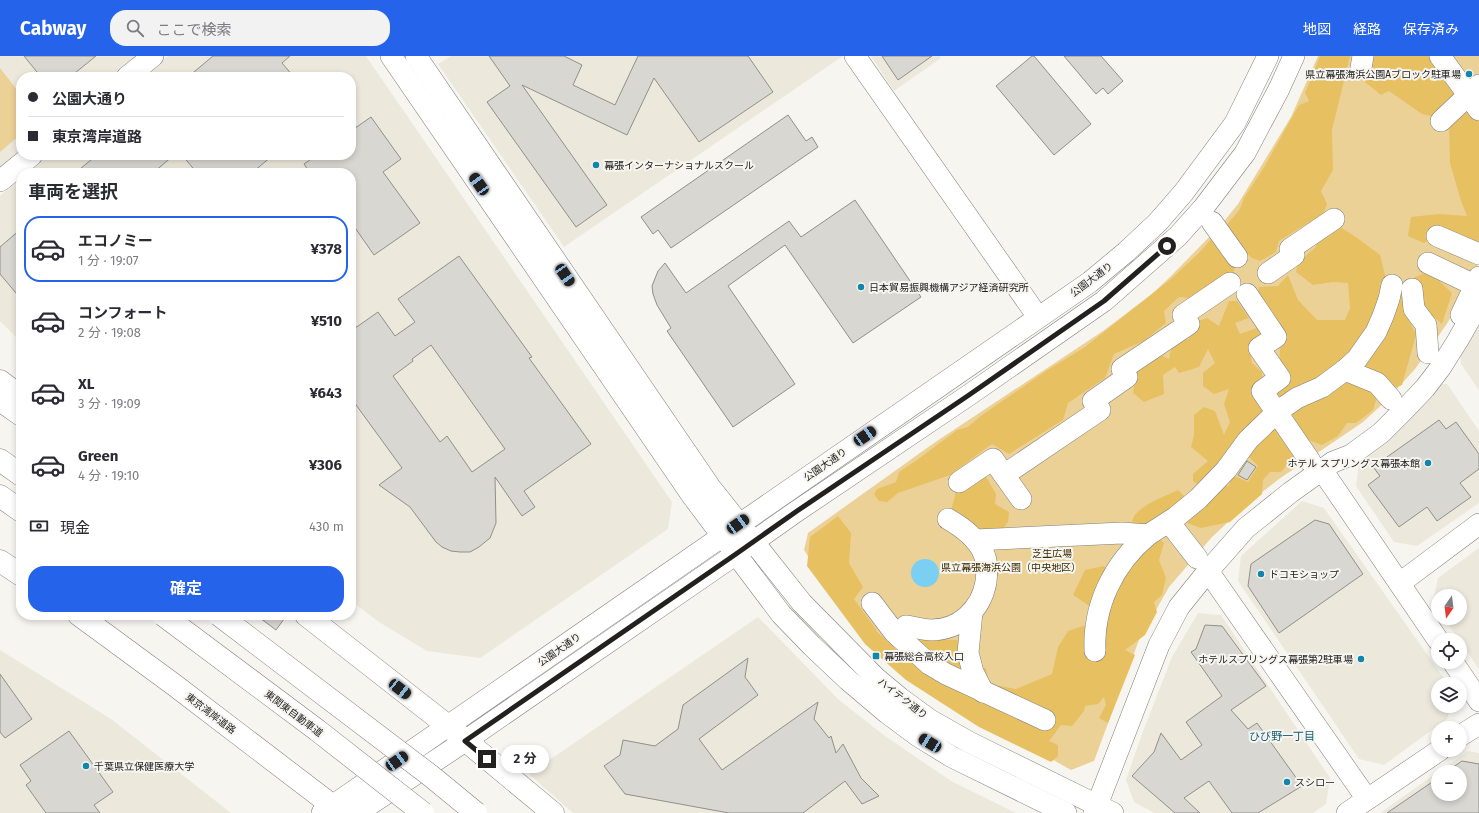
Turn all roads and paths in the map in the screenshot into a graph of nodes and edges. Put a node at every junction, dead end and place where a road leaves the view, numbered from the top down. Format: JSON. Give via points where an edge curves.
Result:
{"nodes":[{"id":1,"x":153,"y":56,"type":"edge"},
{"id":2,"x":391,"y":56,"type":"edge"},
{"id":3,"x":416,"y":56,"type":"edge"},
{"id":4,"x":855,"y":56,"type":"edge"},
{"id":5,"x":1268,"y":56,"type":"edge"},
{"id":6,"x":1294,"y":56,"type":"edge"},
{"id":7,"x":1440,"y":56,"type":"edge"},
{"id":8,"x":133,"y":72,"type":"edge"},
{"id":9,"x":1475,"y":97,"type":"edge"},
{"id":10,"x":1441,"y":121,"type":"dead end"},
{"id":11,"x":26,"y":160,"type":"edge"},
{"id":12,"x":16,"y":168,"type":"edge"},
{"id":13,"x":16,"y":168,"type":"edge"},
{"id":14,"x":0,"y":181,"type":"edge"},
{"id":15,"x":1331,"y":214,"type":"dead end"},
{"id":16,"x":1212,"y":222,"type":"dead end"},
{"id":17,"x":1437,"y":236,"type":"dead end"},
{"id":18,"x":1479,"y":254,"type":"edge"},
{"id":19,"x":1237,"y":257,"type":"dead end"},
{"id":20,"x":1428,"y":263,"type":"dead end"},
{"id":21,"x":1264,"y":268,"type":"dead end"},
{"id":22,"x":1474,"y":280,"type":"edge"},
{"id":23,"x":1392,"y":285,"type":"dead end"},
{"id":24,"x":1412,"y":288,"type":"dead end"},
{"id":25,"x":1479,"y":303,"type":"edge"},
{"id":26,"x":1038,"y":317,"type":"junction"},
{"id":27,"x":1428,"y":353,"type":"dead end"},
{"id":28,"x":1345,"y":370,"type":"junction"},
{"id":29,"x":0,"y":381,"type":"edge"},
{"id":30,"x":16,"y":393,"type":"edge"},
{"id":31,"x":1391,"y":399,"type":"dead end"},
{"id":32,"x":0,"y":400,"type":"edge"},
{"id":33,"x":1282,"y":408,"type":"junction"},
{"id":34,"x":16,"y":411,"type":"edge"},
{"id":35,"x":0,"y":460,"type":"edge"},
{"id":36,"x":1321,"y":462,"type":"junction"},
{"id":37,"x":998,"y":467,"type":"junction"},
{"id":38,"x":16,"y":471,"type":"edge"},
{"id":39,"x":955,"y":478,"type":"dead end"},
{"id":40,"x":0,"y":496,"type":"edge"},
{"id":41,"x":1021,"y":499,"type":"dead end"},
{"id":42,"x":16,"y":507,"type":"edge"},
{"id":43,"x":948,"y":518,"type":"dead end"},
{"id":44,"x":1169,"y":522,"type":"junction"},
{"id":45,"x":1479,"y":524,"type":"edge"},
{"id":46,"x":730,"y":529,"type":"junction"},
{"id":47,"x":1148,"y":535,"type":"junction"},
{"id":48,"x":975,"y":540,"type":"junction"},
{"id":49,"x":753,"y":542,"type":"junction"},
{"id":50,"x":736,"y":554,"type":"junction"},
{"id":51,"x":0,"y":561,"type":"edge"},
{"id":52,"x":1203,"y":564,"type":"junction"},
{"id":53,"x":16,"y":572,"type":"edge"},
{"id":54,"x":1400,"y":583,"type":"junction"},
{"id":55,"x":872,"y":603,"type":"dead end"},
{"id":56,"x":972,"y":612,"type":"junction"},
{"id":57,"x":86,"y":620,"type":"edge"},
{"id":58,"x":170,"y":620,"type":"edge"},
{"id":59,"x":226,"y":620,"type":"edge"},
{"id":60,"x":312,"y":620,"type":"edge"},
{"id":61,"x":1433,"y":633,"type":"edge"},
{"id":62,"x":899,"y":637,"type":"junction"},
{"id":63,"x":1095,"y":651,"type":"dead end"},
{"id":64,"x":1458,"y":669,"type":"edge"},
{"id":65,"x":983,"y":692,"type":"junction"},
{"id":66,"x":1479,"y":701,"type":"edge"},
{"id":67,"x":1045,"y":720,"type":"dead end"},
{"id":68,"x":1479,"y":724,"type":"edge"},
{"id":69,"x":448,"y":726,"type":"junction"},
{"id":70,"x":1467,"y":732,"type":"edge"},
{"id":71,"x":465,"y":741,"type":"junction"},
{"id":72,"x":1431,"y":756,"type":"edge"},
{"id":73,"x":1367,"y":799,"type":"junction"},
{"id":74,"x":332,"y":810,"type":"edge"},
{"id":75,"x":1102,"y":810,"type":"edge"},
{"id":76,"x":357,"y":813,"type":"edge"},
{"id":77,"x":424,"y":813,"type":"edge"},
{"id":78,"x":476,"y":813,"type":"edge"},
{"id":79,"x":553,"y":813,"type":"edge"},
{"id":80,"x":1066,"y":813,"type":"edge"},
{"id":81,"x":1347,"y":813,"type":"edge"}],
"edges":[{"from":1,"to":8,"type":"street"},
{"from":2,"to":46,"type":"street","via":[[693,497]]},
{"from":3,"to":46,"type":"street","via":[[710,486]]},
{"from":4,"to":26,"type":"street"},
{"from":5,"to":26,"type":"street","name":"公園大通り","via":[[1234,124],[1221,144],[1158,222],[1090,282]]},
{"from":6,"to":49,"type":"street","via":[[1245,153],[1204,207],[1178,236],[1147,264],[1104,301]]},
{"from":7,"to":9,"type":"street"},
{"from":9,"to":10,"type":"street"},
{"from":11,"to":13,"type":"street"},
{"from":12,"to":14,"type":"street"},
{"from":15,"to":21,"type":"street","via":[[1312,226]]},
{"from":16,"to":19,"type":"street"},
{"from":17,"to":18,"type":"street"},
{"from":20,"to":22,"type":"street"},
{"from":22,"to":36,"type":"street","via":[[1450,334],[1416,382],[1372,426]]},
{"from":23,"to":28,"type":"street","via":[[1376,332],[1357,359]]},
{"from":24,"to":27,"type":"street","via":[[1414,309],[1426,325]]},
{"from":25,"to":36,"type":"street","via":[[1458,340],[1425,388],[1381,432],[1351,455]]},
{"from":26,"to":46,"type":"street","name":"公園大通り"},
{"from":28,"to":31,"type":"street","via":[[1377,383]]},
{"from":28,"to":33,"type":"street"},
{"from":29,"to":30,"type":"highway"},
{"from":32,"to":34,"type":"highway"},
{"from":33,"to":36,"type":"street"},
{"from":33,"to":37,"type":"street","via":[[1262,390],[1280,378],[1259,348],[1276,336],[1224,286],[1183,315],[1189,324],[1151,343],[1122,369],[1087,392],[1100,410],[1067,425]]},
{"from":33,"to":44,"type":"street","via":[[1248,440],[1226,470],[1198,499]]},
{"from":35,"to":38,"type":"highway"},
{"from":36,"to":52,"type":"street","via":[[1291,492]]},
{"from":36,"to":54,"type":"street"},
{"from":37,"to":39,"type":"street","via":[[986,449]]},
{"from":37,"to":41,"type":"street"},
{"from":40,"to":42,"type":"highway"},
{"from":43,"to":48,"type":"street"},
{"from":44,"to":47,"type":"street"},
{"from":44,"to":52,"type":"street"},
{"from":45,"to":54,"type":"street"},
{"from":46,"to":49,"type":"street","name":"ハイテク通り"},
{"from":46,"to":50,"type":"street","name":"ハイテク通り"},
{"from":46,"to":69,"type":"street","name":"公園大通り"},
{"from":47,"to":48,"type":"street","via":[[1122,532]]},
{"from":47,"to":63,"type":"street","via":[[1130,552],[1113,576],[1101,604],[1094,638]]},
{"from":48,"to":56,"type":"street","via":[[984,553],[987,571],[984,590]]},
{"from":49,"to":50,"type":"street"},
{"from":49,"to":75,"type":"street","name":"ハイテク通り","via":[[802,603],[900,698],[930,720],[969,742]]},
{"from":50,"to":71,"type":"street"},
{"from":50,"to":80,"type":"street","name":"ハイテク通り","via":[[781,614],[812,646],[887,713],[952,757]]},
{"from":51,"to":53,"type":"highway"},
{"from":52,"to":73,"type":"street"},
{"from":52,"to":75,"type":"street","via":[[1159,646]]},
{"from":54,"to":61,"type":"street"},
{"from":55,"to":62,"type":"street"},
{"from":56,"to":62,"type":"street","via":[[958,623],[940,629],[906,626]]},
{"from":56,"to":65,"type":"street","via":[[968,653],[973,672]]},
{"from":57,"to":74,"type":"highway","name":"東京湾岸道路","via":[[173,684]]},
{"from":58,"to":77,"type":"highway","name":"東関東自動車道","bridge":true},
{"from":59,"to":78,"type":"highway","bridge":true},
{"from":60,"to":69,"type":"highway"},
{"from":62,"to":65,"type":"street","via":[[929,664]]},
{"from":64,"to":66,"type":"street"},
{"from":65,"to":67,"type":"street"},
{"from":68,"to":70,"type":"street"},
{"from":69,"to":71,"type":"highway"},
{"from":69,"to":74,"type":"street","name":"公園大通り"},
{"from":71,"to":76,"type":"street"},
{"from":71,"to":79,"type":"highway"},
{"from":72,"to":73,"type":"street"},
{"from":73,"to":81,"type":"street"}]}
